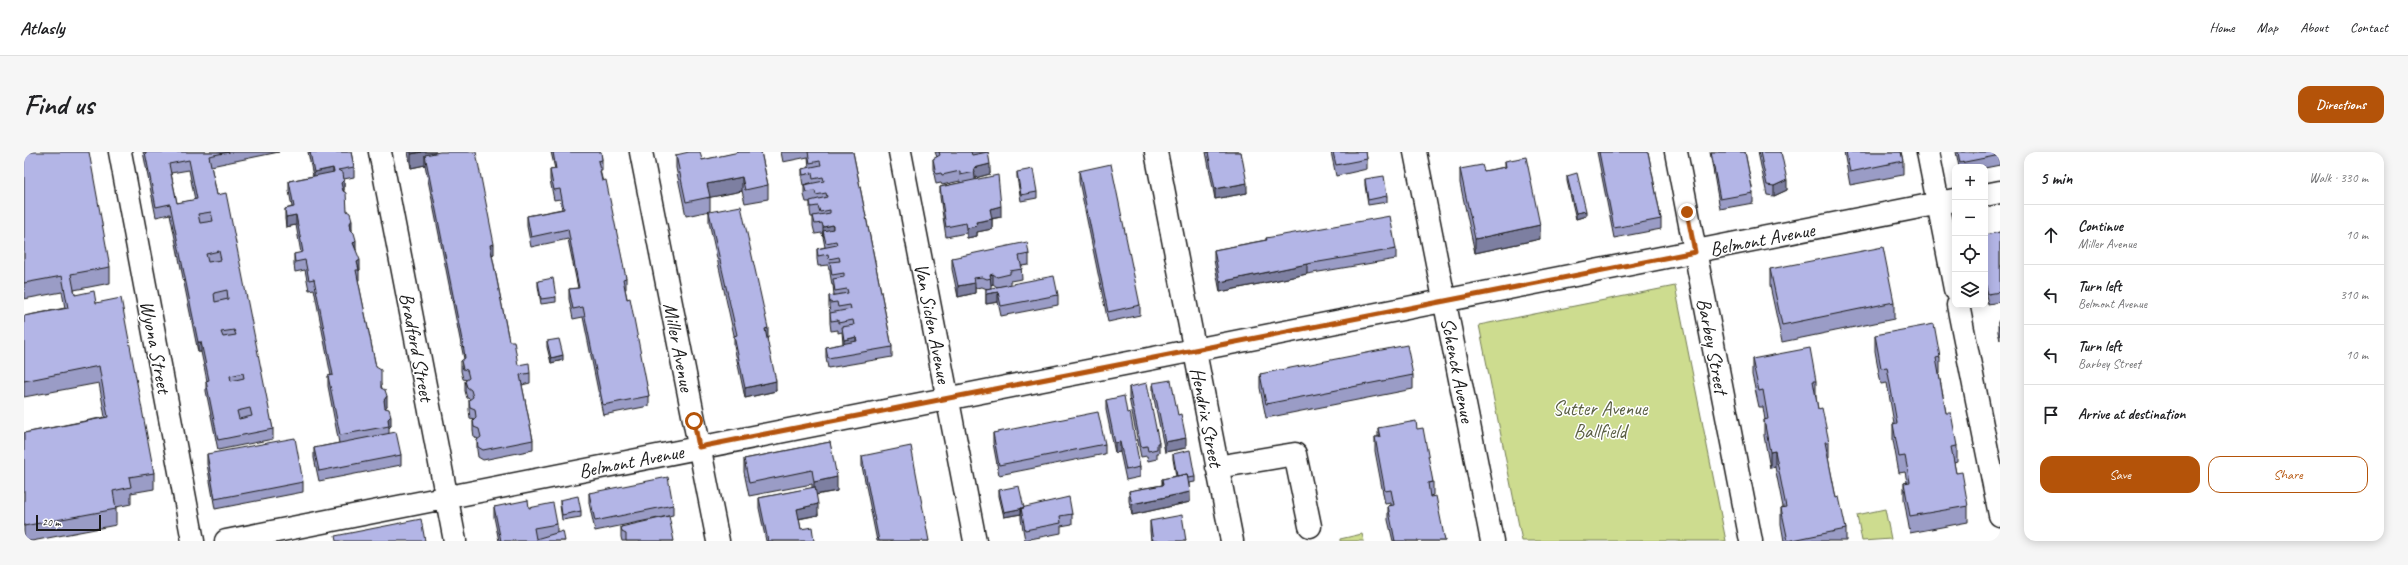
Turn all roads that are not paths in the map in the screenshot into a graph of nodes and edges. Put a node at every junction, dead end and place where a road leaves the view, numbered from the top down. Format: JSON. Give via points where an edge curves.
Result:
{"nodes":[{"id":1,"x":120,"y":152,"type":"edge"},
{"id":2,"x":380,"y":152,"type":"edge"},
{"id":3,"x":641,"y":152,"type":"edge"},
{"id":4,"x":900,"y":152,"type":"edge"},
{"id":5,"x":1156,"y":152,"type":"edge"},
{"id":6,"x":1415,"y":152,"type":"edge"},
{"id":7,"x":1676,"y":152,"type":"edge"},
{"id":8,"x":1928,"y":152,"type":"edge"},
{"id":9,"x":2000,"y":192,"type":"edge"},
{"id":10,"x":1988,"y":194,"type":"edge"},
{"id":11,"x":1946,"y":202,"type":"edge"},
{"id":12,"x":1695,"y":252,"type":"junction"},
{"id":13,"x":1953,"y":272,"type":"edge"},
{"id":14,"x":1444,"y":301,"type":"junction"},
{"id":15,"x":1959,"y":308,"type":"edge"},
{"id":16,"x":1194,"y":350,"type":"junction"},
{"id":17,"x":948,"y":398,"type":"junction"},
{"id":18,"x":699,"y":447,"type":"junction"},
{"id":19,"x":1217,"y":467,"type":"junction"},
{"id":20,"x":447,"y":497,"type":"junction"},
{"id":21,"x":2000,"y":515,"type":"edge"},
{"id":22,"x":1310,"y":526,"type":"dead end"},
{"id":23,"x":193,"y":541,"type":"edge"},
{"id":24,"x":226,"y":541,"type":"edge"},
{"id":25,"x":455,"y":541,"type":"edge"},
{"id":26,"x":718,"y":541,"type":"edge"},
{"id":27,"x":975,"y":541,"type":"edge"},
{"id":28,"x":1232,"y":541,"type":"edge"},
{"id":29,"x":1492,"y":541,"type":"edge"},
{"id":30,"x":1751,"y":541,"type":"edge"}],
"edges":[{"from":1,"to":23,"type":"street","name":"Wyona Street"},
{"from":2,"to":20,"type":"street","name":"Bradford Street"},
{"from":3,"to":18,"type":"street","name":"Miller Avenue"},
{"from":4,"to":17,"type":"street","name":"Van Siclen Avenue"},
{"from":5,"to":16,"type":"street","name":"Hendrix Street"},
{"from":6,"to":14,"type":"street","name":"Schenck Avenue"},
{"from":7,"to":12,"type":"street","name":"Barbey Street"},
{"from":8,"to":11,"type":"street"},
{"from":9,"to":10,"type":"street"},
{"from":11,"to":12,"type":"street","name":"Belmont Avenue"},
{"from":11,"to":13,"type":"street"},
{"from":12,"to":14,"type":"street","name":"Belmont Avenue"},
{"from":12,"to":30,"type":"street","name":"Barbey Street"},
{"from":14,"to":16,"type":"street","name":"Belmont Avenue"},
{"from":14,"to":29,"type":"street","name":"Schenck Avenue"},
{"from":15,"to":21,"type":"street"},
{"from":16,"to":17,"type":"street","name":"Belmont Avenue"},
{"from":16,"to":19,"type":"street","name":"Hendrix Street"},
{"from":17,"to":18,"type":"street","name":"Belmont Avenue"},
{"from":17,"to":27,"type":"street","name":"Van Siclen Avenue"},
{"from":18,"to":20,"type":"street","name":"Belmont Avenue"},
{"from":18,"to":26,"type":"street","name":"Miller Avenue"},
{"from":19,"to":22,"type":"street","via":[[1295,454]]},
{"from":19,"to":28,"type":"street","name":"Hendrix Street"},
{"from":20,"to":24,"type":"street","name":"Belmont Avenue"},
{"from":20,"to":25,"type":"street","name":"Bradford Street"}]}
